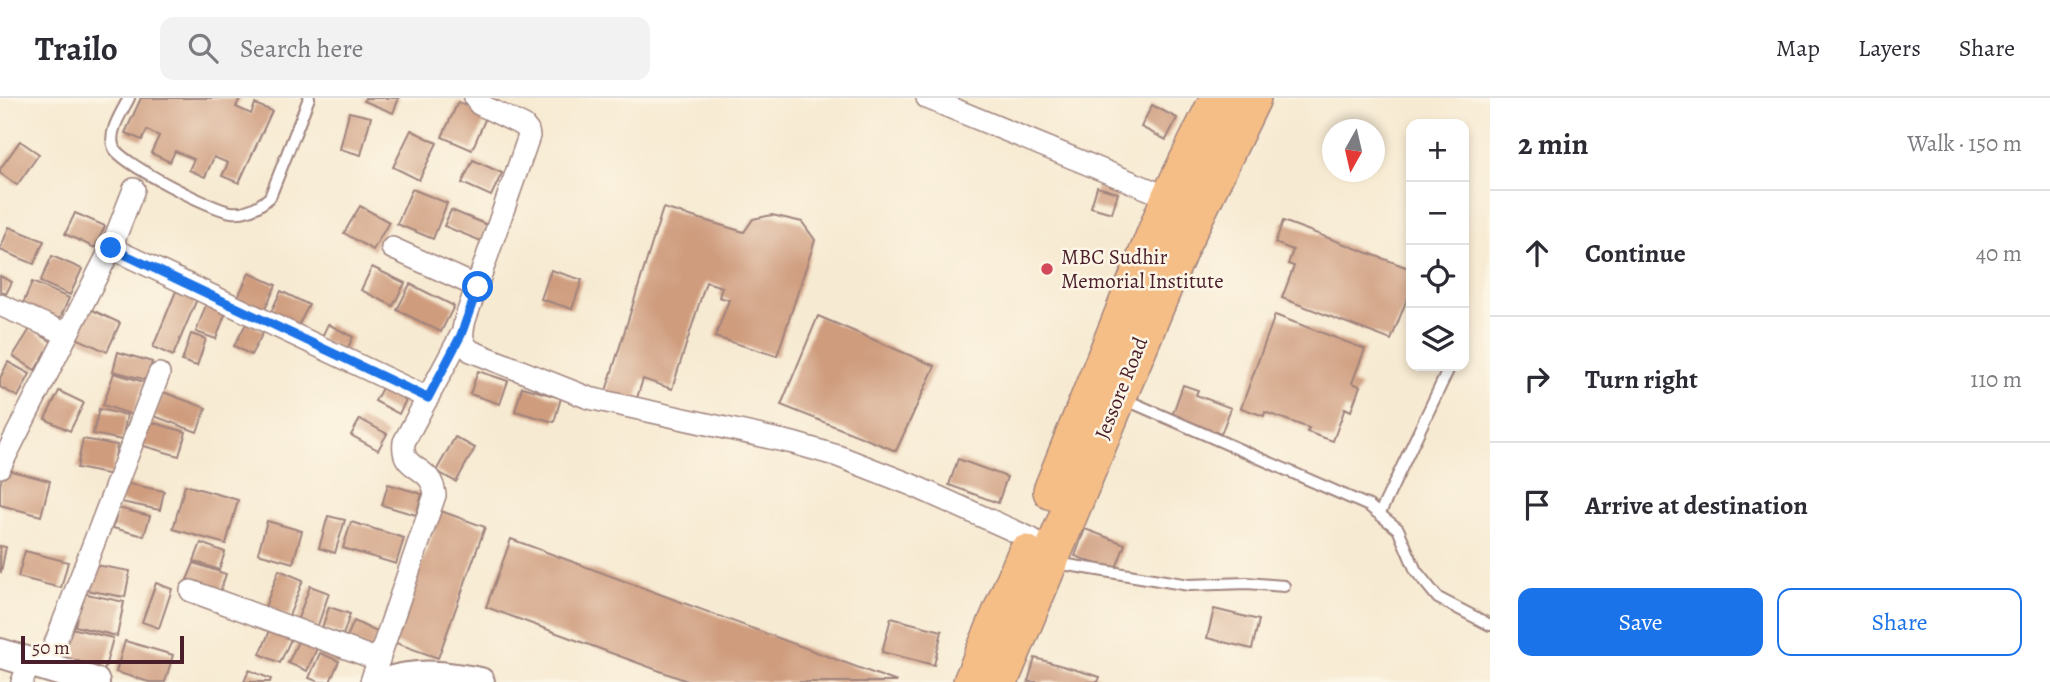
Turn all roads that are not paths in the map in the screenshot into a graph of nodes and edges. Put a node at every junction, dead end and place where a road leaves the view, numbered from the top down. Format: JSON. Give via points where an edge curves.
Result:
{"nodes":[{"id":1,"x":129,"y":98,"type":"edge"},
{"id":2,"x":309,"y":98,"type":"edge"},
{"id":3,"x":475,"y":98,"type":"edge"},
{"id":4,"x":927,"y":98,"type":"edge"},
{"id":5,"x":1219,"y":98,"type":"edge"},
{"id":6,"x":1252,"y":98,"type":"edge"},
{"id":7,"x":134,"y":189,"type":"dead end"},
{"id":8,"x":1170,"y":198,"type":"junction"},
{"id":9,"x":111,"y":248,"type":"junction"},
{"id":10,"x":392,"y":248,"type":"dead end"},
{"id":11,"x":478,"y":287,"type":"junction"},
{"id":12,"x":0,"y":305,"type":"edge"},
{"id":13,"x":67,"y":334,"type":"junction"},
{"id":14,"x":461,"y":335,"type":"junction"},
{"id":15,"x":1448,"y":371,"type":"edge"},
{"id":16,"x":159,"y":374,"type":"dead end"},
{"id":17,"x":1118,"y":396,"type":"junction"},
{"id":18,"x":428,"y":398,"type":"junction"},
{"id":19,"x":0,"y":467,"type":"edge"},
{"id":20,"x":1380,"y":513,"type":"junction"},
{"id":21,"x":1041,"y":550,"type":"junction"},
{"id":22,"x":1284,"y":586,"type":"dead end"},
{"id":23,"x":191,"y":590,"type":"dead end"},
{"id":24,"x":1490,"y":625,"type":"edge"},
{"id":25,"x":0,"y":653,"type":"edge"},
{"id":26,"x":33,"y":671,"type":"edge"},
{"id":27,"x":382,"y":671,"type":"edge"},
{"id":28,"x":95,"y":682,"type":"edge"},
{"id":29,"x":371,"y":682,"type":"edge"},
{"id":30,"x":480,"y":682,"type":"edge"},
{"id":31,"x":972,"y":682,"type":"edge"},
{"id":32,"x":999,"y":682,"type":"edge"}],
"edges":[{"from":1,"to":2,"type":"lane","via":[[113,131],[116,152],[208,206],[231,212],[244,212],[270,197]]},
{"from":3,"to":11,"type":"street","via":[[524,125],[529,136]]},
{"from":4,"to":8,"type":"street"},
{"from":5,"to":8,"type":"highway","name":"Jessore Road"},
{"from":6,"to":17,"type":"highway","name":"Jessore Road","via":[[1180,247]]},
{"from":7,"to":9,"type":"street"},
{"from":8,"to":21,"type":"highway","name":"Jessore Road"},
{"from":9,"to":13,"type":"street"},
{"from":9,"to":18,"type":"street"},
{"from":10,"to":11,"type":"street"},
{"from":11,"to":14,"type":"street"},
{"from":12,"to":13,"type":"street"},
{"from":13,"to":19,"type":"street"},
{"from":14,"to":18,"type":"street"},
{"from":14,"to":21,"type":"street","via":[[471,351],[589,398],[838,456],[912,485]]},
{"from":15,"to":20,"type":"lane"},
{"from":16,"to":26,"type":"street"},
{"from":17,"to":20,"type":"lane"},
{"from":17,"to":21,"type":"highway","name":"Jessore Road"},
{"from":18,"to":27,"type":"street","via":[[403,452],[406,460],[430,477],[435,495]]},
{"from":20,"to":24,"type":"lane","via":[[1398,529],[1416,571],[1431,591]]},
{"from":21,"to":22,"type":"lane","via":[[1189,585]]},
{"from":21,"to":31,"type":"highway","name":"Jessore Road"},
{"from":21,"to":32,"type":"highway","name":"Jessore Road"},
{"from":23,"to":27,"type":"street"},
{"from":25,"to":26,"type":"street"},
{"from":26,"to":28,"type":"street"},
{"from":27,"to":29,"type":"street"},
{"from":27,"to":30,"type":"street"}]}
